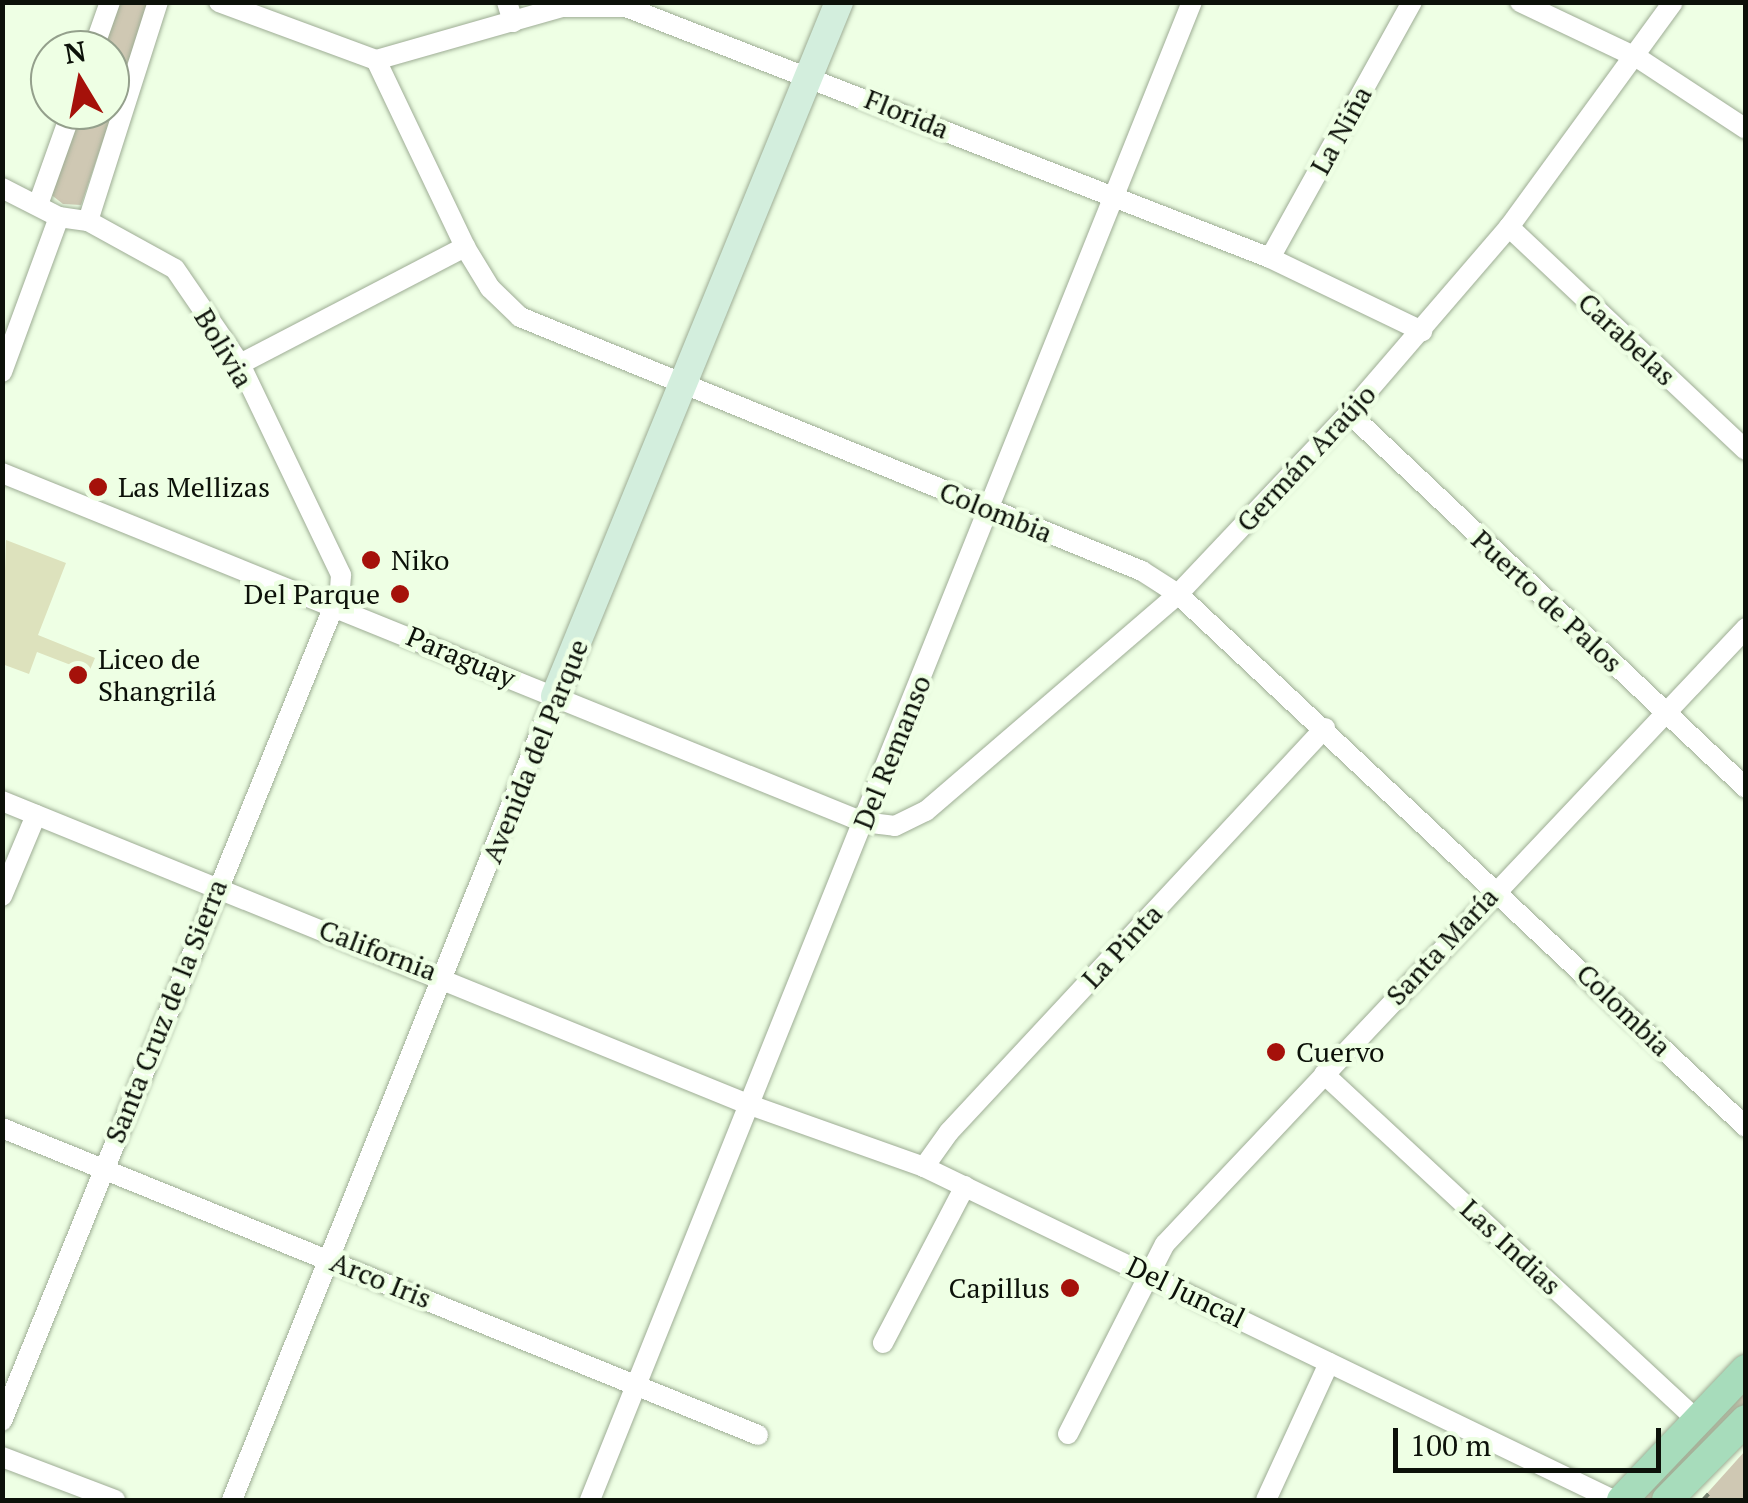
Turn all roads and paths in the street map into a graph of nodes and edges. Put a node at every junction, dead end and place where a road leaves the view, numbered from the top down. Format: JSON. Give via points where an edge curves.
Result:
{"nodes":[{"id":1,"x":110,"y":2,"type":"edge"},
{"id":2,"x":158,"y":2,"type":"edge"},
{"id":3,"x":219,"y":2,"type":"edge"},
{"id":4,"x":840,"y":2,"type":"edge"},
{"id":5,"x":1192,"y":2,"type":"edge"},
{"id":6,"x":1412,"y":2,"type":"edge"},
{"id":7,"x":1520,"y":2,"type":"edge"},
{"id":8,"x":1674,"y":2,"type":"edge"},
{"id":9,"x":561,"y":5,"type":"edge"},
{"id":10,"x":510,"y":12,"type":"edge"},
{"id":11,"x":100,"y":30,"type":"edge"},
{"id":12,"x":1638,"y":58,"type":"junction"},
{"id":13,"x":376,"y":60,"type":"junction"},
{"id":14,"x":810,"y":75,"type":"junction"},
{"id":15,"x":65,"y":130,"type":"edge"},
{"id":16,"x":1746,"y":130,"type":"edge"},
{"id":17,"x":2,"y":188,"type":"edge"},
{"id":18,"x":1114,"y":199,"type":"junction"},
{"id":19,"x":39,"y":202,"type":"junction"},
{"id":20,"x":59,"y":217,"type":"junction"},
{"id":21,"x":88,"y":222,"type":"junction"},
{"id":22,"x":1509,"y":227,"type":"junction"},
{"id":23,"x":465,"y":247,"type":"junction"},
{"id":24,"x":1270,"y":258,"type":"junction"},
{"id":25,"x":1422,"y":330,"type":"junction"},
{"id":26,"x":240,"y":364,"type":"junction"},
{"id":27,"x":2,"y":372,"type":"edge"},
{"id":28,"x":687,"y":384,"type":"junction"},
{"id":29,"x":1348,"y":413,"type":"junction"},
{"id":30,"x":1746,"y":450,"type":"edge"},
{"id":31,"x":2,"y":473,"type":"edge"},
{"id":32,"x":990,"y":510,"type":"junction"},
{"id":33,"x":1178,"y":594,"type":"junction"},
{"id":34,"x":334,"y":603,"type":"junction"},
{"id":35,"x":1746,"y":628,"type":"edge"},
{"id":36,"x":555,"y":696,"type":"junction"},
{"id":37,"x":1665,"y":712,"type":"junction"},
{"id":38,"x":1325,"y":728,"type":"junction"},
{"id":39,"x":1746,"y":788,"type":"edge"},
{"id":40,"x":2,"y":801,"type":"edge"},
{"id":41,"x":36,"y":815,"type":"junction"},
{"id":42,"x":863,"y":822,"type":"junction"},
{"id":43,"x":1496,"y":887,"type":"junction"},
{"id":44,"x":216,"y":888,"type":"junction"},
{"id":45,"x":2,"y":896,"type":"edge"},
{"id":46,"x":446,"y":976,"type":"junction"},
{"id":47,"x":1324,"y":1074,"type":"junction"},
{"id":48,"x":750,"y":1105,"type":"junction"},
{"id":49,"x":1746,"y":1127,"type":"edge"},
{"id":50,"x":2,"y":1128,"type":"edge"},
{"id":51,"x":924,"y":1167,"type":"junction"},
{"id":52,"x":102,"y":1168,"type":"junction"},
{"id":53,"x":965,"y":1186,"type":"junction"},
{"id":54,"x":330,"y":1260,"type":"junction"},
{"id":55,"x":1147,"y":1272,"type":"junction"},
{"id":56,"x":884,"y":1344,"type":"dead end"},
{"id":57,"x":1328,"y":1363,"type":"junction"},
{"id":58,"x":1746,"y":1370,"type":"edge"},
{"id":59,"x":637,"y":1384,"type":"junction"},
{"id":60,"x":2,"y":1420,"type":"edge"},
{"id":61,"x":1698,"y":1420,"type":"junction"},
{"id":62,"x":1746,"y":1420,"type":"edge"},
{"id":63,"x":1068,"y":1434,"type":"dead end"},
{"id":64,"x":758,"y":1435,"type":"dead end"},
{"id":65,"x":2,"y":1457,"type":"edge"},
{"id":66,"x":116,"y":1500,"type":"edge"},
{"id":67,"x":232,"y":1500,"type":"edge"},
{"id":68,"x":590,"y":1500,"type":"edge"},
{"id":69,"x":1266,"y":1500,"type":"edge"},
{"id":70,"x":1613,"y":1500,"type":"edge"},
{"id":71,"x":1622,"y":1500,"type":"edge"},
{"id":72,"x":1667,"y":1500,"type":"edge"}],
"edges":[{"from":1,"to":11,"type":"street"},
{"from":2,"to":21,"type":"street"},
{"from":3,"to":13,"type":"street"},
{"from":4,"to":14,"type":"street","name":"Avenida del Parque"},
{"from":5,"to":18,"type":"street","name":"Del Remanso"},
{"from":6,"to":24,"type":"street","name":"La Niña"},
{"from":7,"to":12,"type":"street"},
{"from":8,"to":12,"type":"street","name":"Germán Araújo"},
{"from":9,"to":10,"type":"street","name":"Florida"},
{"from":9,"to":14,"type":"street","name":"Florida","via":[[660,16]]},
{"from":10,"to":13,"type":"street","name":"Florida"},
{"from":12,"to":16,"type":"street"},
{"from":12,"to":22,"type":"street","name":"Germán Araújo"},
{"from":13,"to":23,"type":"street","name":"Colombia"},
{"from":14,"to":18,"type":"street","name":"Florida"},
{"from":14,"to":28,"type":"street","name":"Avenida del Parque"},
{"from":15,"to":19,"type":"street"},
{"from":17,"to":19,"type":"street","name":"Bolivia"},
{"from":18,"to":24,"type":"street","name":"Florida"},
{"from":18,"to":32,"type":"street","name":"Del Remanso"},
{"from":19,"to":20,"type":"street","name":"Bolivia"},
{"from":20,"to":21,"type":"street","name":"Bolivia"},
{"from":20,"to":27,"type":"street"},
{"from":21,"to":26,"type":"street","name":"Bolivia","via":[[175,269]]},
{"from":22,"to":25,"type":"street","name":"Germán Araújo"},
{"from":22,"to":30,"type":"street","name":"Carabelas"},
{"from":23,"to":26,"type":"street"},
{"from":23,"to":28,"type":"street","name":"Colombia","via":[[490,288],[520,317]]},
{"from":24,"to":25,"type":"street","name":"Florida"},
{"from":25,"to":29,"type":"street","name":"Germán Araújo"},
{"from":26,"to":34,"type":"street","name":"Bolivia","via":[[340,575]]},
{"from":28,"to":32,"type":"street","name":"Colombia"},
{"from":28,"to":36,"type":"street","name":"Avenida del Parque"},
{"from":29,"to":33,"type":"street","name":"Germán Araújo"},
{"from":29,"to":37,"type":"street","name":"Puerto de Palos"},
{"from":31,"to":34,"type":"street","name":"Paraguay"},
{"from":32,"to":33,"type":"street","name":"Colombia","via":[[1142,570]]},
{"from":32,"to":42,"type":"street","name":"Del Remanso"},
{"from":33,"to":38,"type":"street","name":"Colombia"},
{"from":33,"to":42,"type":"street","name":"Germán Araújo","via":[[926,811],[895,826]]},
{"from":34,"to":36,"type":"street","name":"Paraguay"},
{"from":34,"to":44,"type":"street","name":"Santa Cruz de la Sierra"},
{"from":35,"to":37,"type":"street","name":"Santa María"},
{"from":36,"to":42,"type":"street","name":"Paraguay"},
{"from":36,"to":46,"type":"street","name":"Avenida del Parque"},
{"from":37,"to":39,"type":"street","name":"Puerto de Palos"},
{"from":37,"to":43,"type":"street","name":"Santa María"},
{"from":38,"to":43,"type":"street","name":"Colombia"},
{"from":38,"to":51,"type":"street","name":"La Pinta","via":[[949,1132]]},
{"from":40,"to":41,"type":"street","name":"California"},
{"from":41,"to":44,"type":"street","name":"California"},
{"from":41,"to":45,"type":"street"},
{"from":42,"to":48,"type":"street","name":"Del Remanso"},
{"from":43,"to":47,"type":"street","name":"Santa María"},
{"from":43,"to":49,"type":"street","name":"Colombia"},
{"from":44,"to":46,"type":"street","name":"California"},
{"from":44,"to":52,"type":"street","name":"Santa Cruz de la Sierra"},
{"from":46,"to":48,"type":"street","name":"California"},
{"from":46,"to":54,"type":"street","name":"Avenida del Parque"},
{"from":47,"to":55,"type":"street","name":"Santa María","via":[[1165,1244]]},
{"from":47,"to":61,"type":"street","name":"Las Indias"},
{"from":48,"to":51,"type":"street","name":"Del Juncal"},
{"from":48,"to":59,"type":"street","name":"Del Remanso"},
{"from":50,"to":52,"type":"street","name":"Arco Iris"},
{"from":51,"to":53,"type":"street","name":"Del Juncal"},
{"from":52,"to":54,"type":"street","name":"Arco Iris"},
{"from":52,"to":60,"type":"street","name":"Santa Cruz de la Sierra"},
{"from":53,"to":55,"type":"street","name":"Del Juncal"},
{"from":53,"to":56,"type":"street"},
{"from":54,"to":59,"type":"street","name":"Arco Iris"},
{"from":54,"to":67,"type":"street","name":"Avenida del Parque"},
{"from":55,"to":57,"type":"street","name":"Del Juncal"},
{"from":55,"to":63,"type":"street","name":"Santa María"},
{"from":57,"to":69,"type":"street"},
{"from":57,"to":70,"type":"street","name":"Del Juncal"},
{"from":58,"to":61,"type":"main road"},
{"from":59,"to":64,"type":"street","name":"Arco Iris"},
{"from":59,"to":68,"type":"street","name":"Del Remanso"},
{"from":61,"to":71,"type":"main road"},
{"from":62,"to":72,"type":"main road"},
{"from":65,"to":66,"type":"street"}]}
